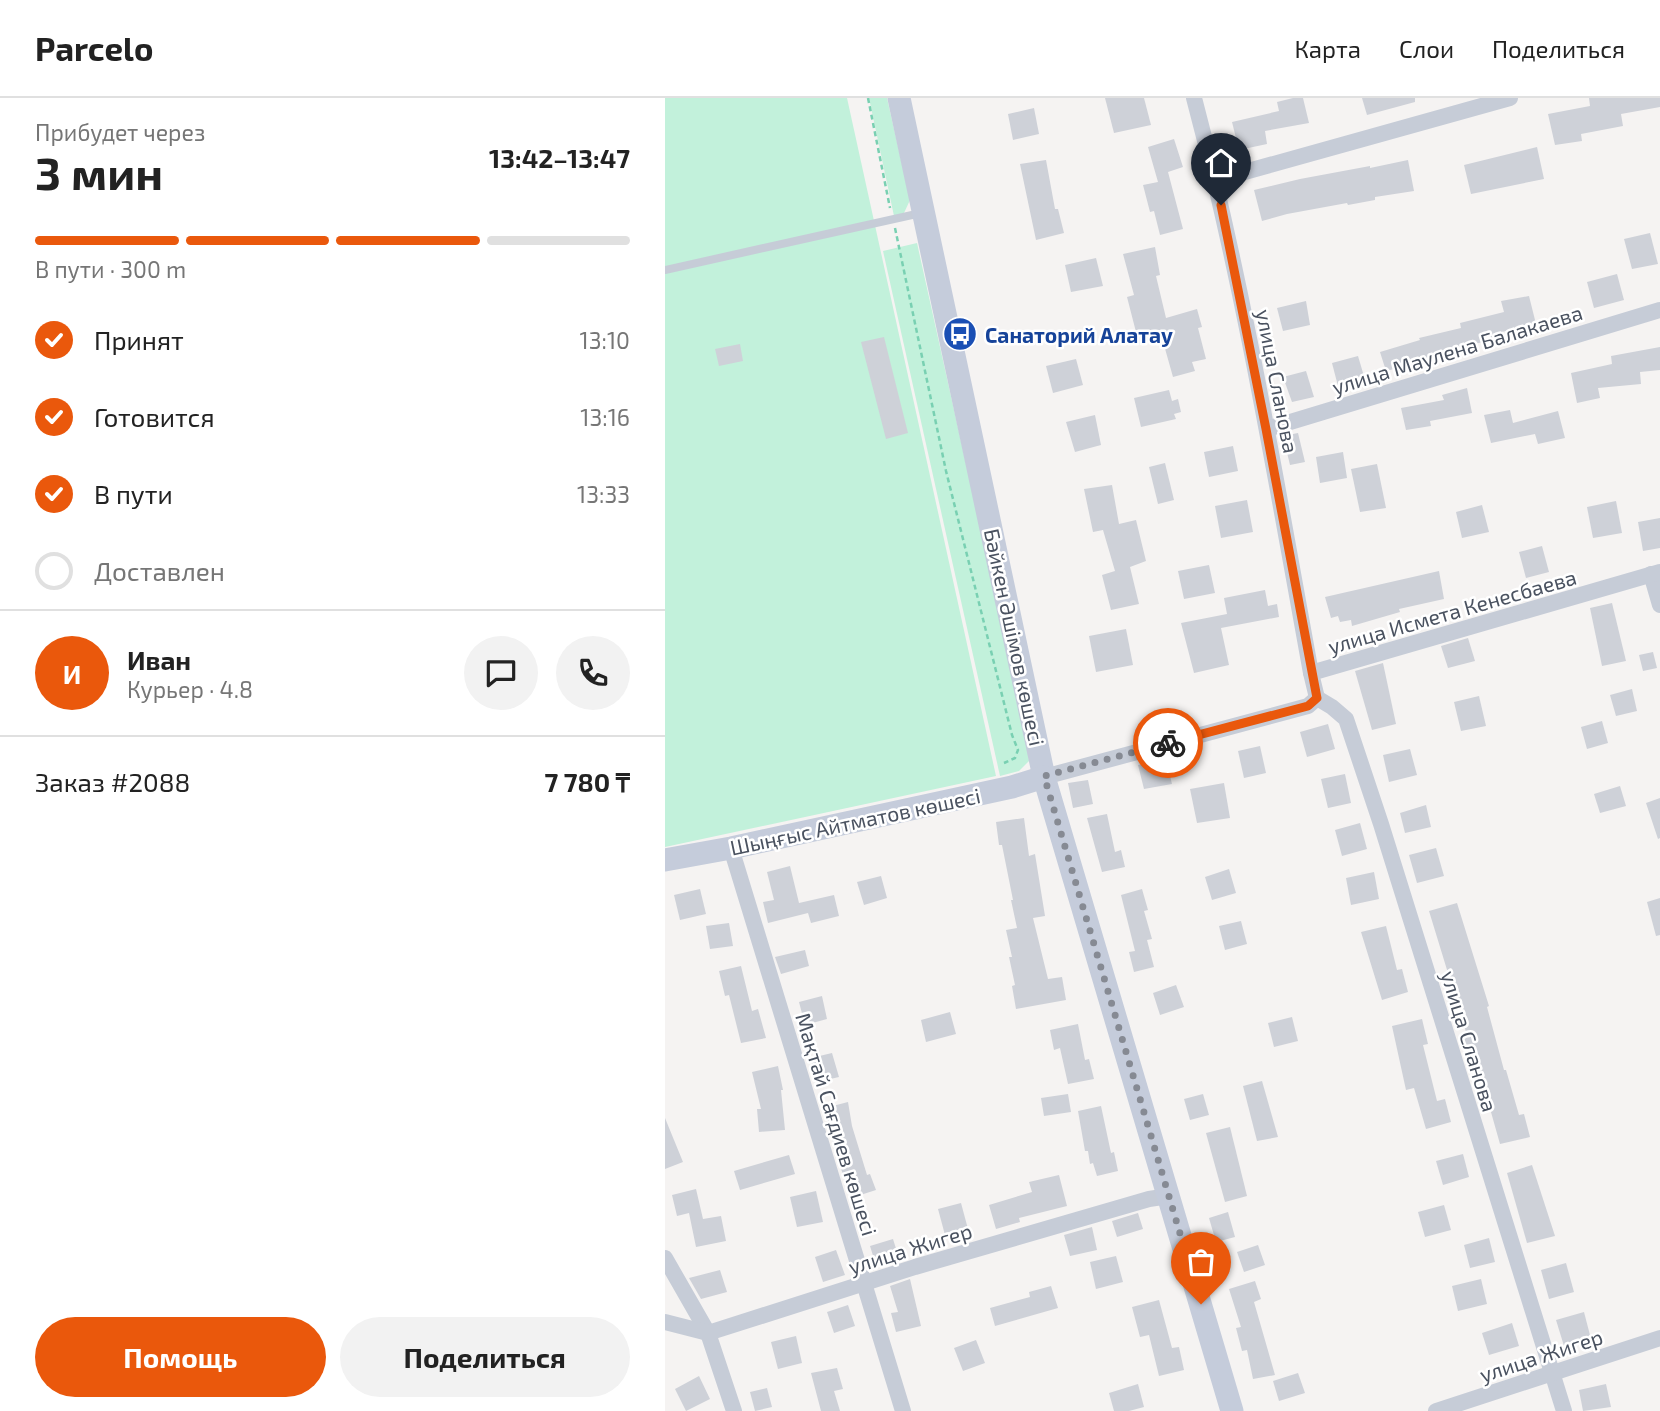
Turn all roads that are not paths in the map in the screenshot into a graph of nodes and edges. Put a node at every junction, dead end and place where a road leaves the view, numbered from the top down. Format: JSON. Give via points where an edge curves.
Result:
{"nodes":[{"id":1,"x":899,"y":98,"type":"edge"},
{"id":2,"x":1194,"y":98,"type":"edge"},
{"id":3,"x":1510,"y":98,"type":"edge"},
{"id":4,"x":1216,"y":180,"type":"junction"},
{"id":5,"x":923,"y":212,"type":"junction"},
{"id":6,"x":665,"y":270,"type":"edge"},
{"id":7,"x":1660,"y":310,"type":"edge"},
{"id":8,"x":1266,"y":429,"type":"junction"},
{"id":9,"x":1656,"y":573,"type":"edge"},
{"id":10,"x":1660,"y":605,"type":"edge"},
{"id":11,"x":1311,"y":673,"type":"junction"},
{"id":12,"x":1317,"y":698,"type":"junction"},
{"id":13,"x":1044,"y":776,"type":"junction"},
{"id":14,"x":731,"y":848,"type":"junction"},
{"id":15,"x":665,"y":860,"type":"edge"},
{"id":16,"x":1169,"y":1196,"type":"junction"},
{"id":17,"x":665,"y":1258,"type":"edge"},
{"id":18,"x":864,"y":1284,"type":"junction"},
{"id":19,"x":665,"y":1322,"type":"edge"},
{"id":20,"x":708,"y":1333,"type":"junction"},
{"id":21,"x":1660,"y":1338,"type":"edge"},
{"id":22,"x":1552,"y":1374,"type":"junction"},
{"id":23,"x":734,"y":1411,"type":"edge"},
{"id":24,"x":903,"y":1411,"type":"edge"},
{"id":25,"x":1232,"y":1411,"type":"edge"},
{"id":26,"x":1436,"y":1411,"type":"edge"},
{"id":27,"x":1564,"y":1411,"type":"edge"}],
"edges":[{"from":1,"to":5,"type":"main road","name":"Бәйкен Әшімов көшесі"},
{"from":2,"to":4,"type":"street","name":"улица Сланова"},
{"from":3,"to":4,"type":"street"},
{"from":4,"to":8,"type":"street","name":"улица Сланова"},
{"from":5,"to":6,"type":"lane"},
{"from":5,"to":13,"type":"main road","name":"Бәйкен Әшімов көшесі"},
{"from":7,"to":8,"type":"street","name":"улица Маулена Балакаева"},
{"from":8,"to":11,"type":"street","name":"улица Сланова"},
{"from":9,"to":10,"type":"street"},
{"from":9,"to":11,"type":"street","name":"улица Исмета Кенесбаева"},
{"from":11,"to":12,"type":"street","name":"улица Исмета Кенесбаева"},
{"from":12,"to":13,"type":"street","via":[[1308,706]]},
{"from":12,"to":22,"type":"street","name":"улица Сланова","via":[[1346,719]]},
{"from":13,"to":14,"type":"main road","name":"Шыңғыс Айтматов көшесі","via":[[1012,787]]},
{"from":13,"to":16,"type":"main road","name":"Бәйкен Әшімов көшесі"},
{"from":14,"to":15,"type":"main road","name":"Шыңғыс Айтматов көшесі"},
{"from":14,"to":18,"type":"street","name":"Мақтай Сағдиев көшесі"},
{"from":16,"to":18,"type":"street","name":"улица Жигер"},
{"from":16,"to":25,"type":"main road","name":"Бәйкен Әшімов көшесі"},
{"from":17,"to":20,"type":"street"},
{"from":18,"to":20,"type":"street","name":"улица Жигер"},
{"from":18,"to":24,"type":"street","name":"Мақтай Сағдиев көшесі"},
{"from":19,"to":20,"type":"street"},
{"from":20,"to":23,"type":"street"},
{"from":21,"to":22,"type":"street","name":"улица Жигер"},
{"from":22,"to":26,"type":"street","name":"улица Жигер"},
{"from":22,"to":27,"type":"street","name":"улица Сланова"}]}
